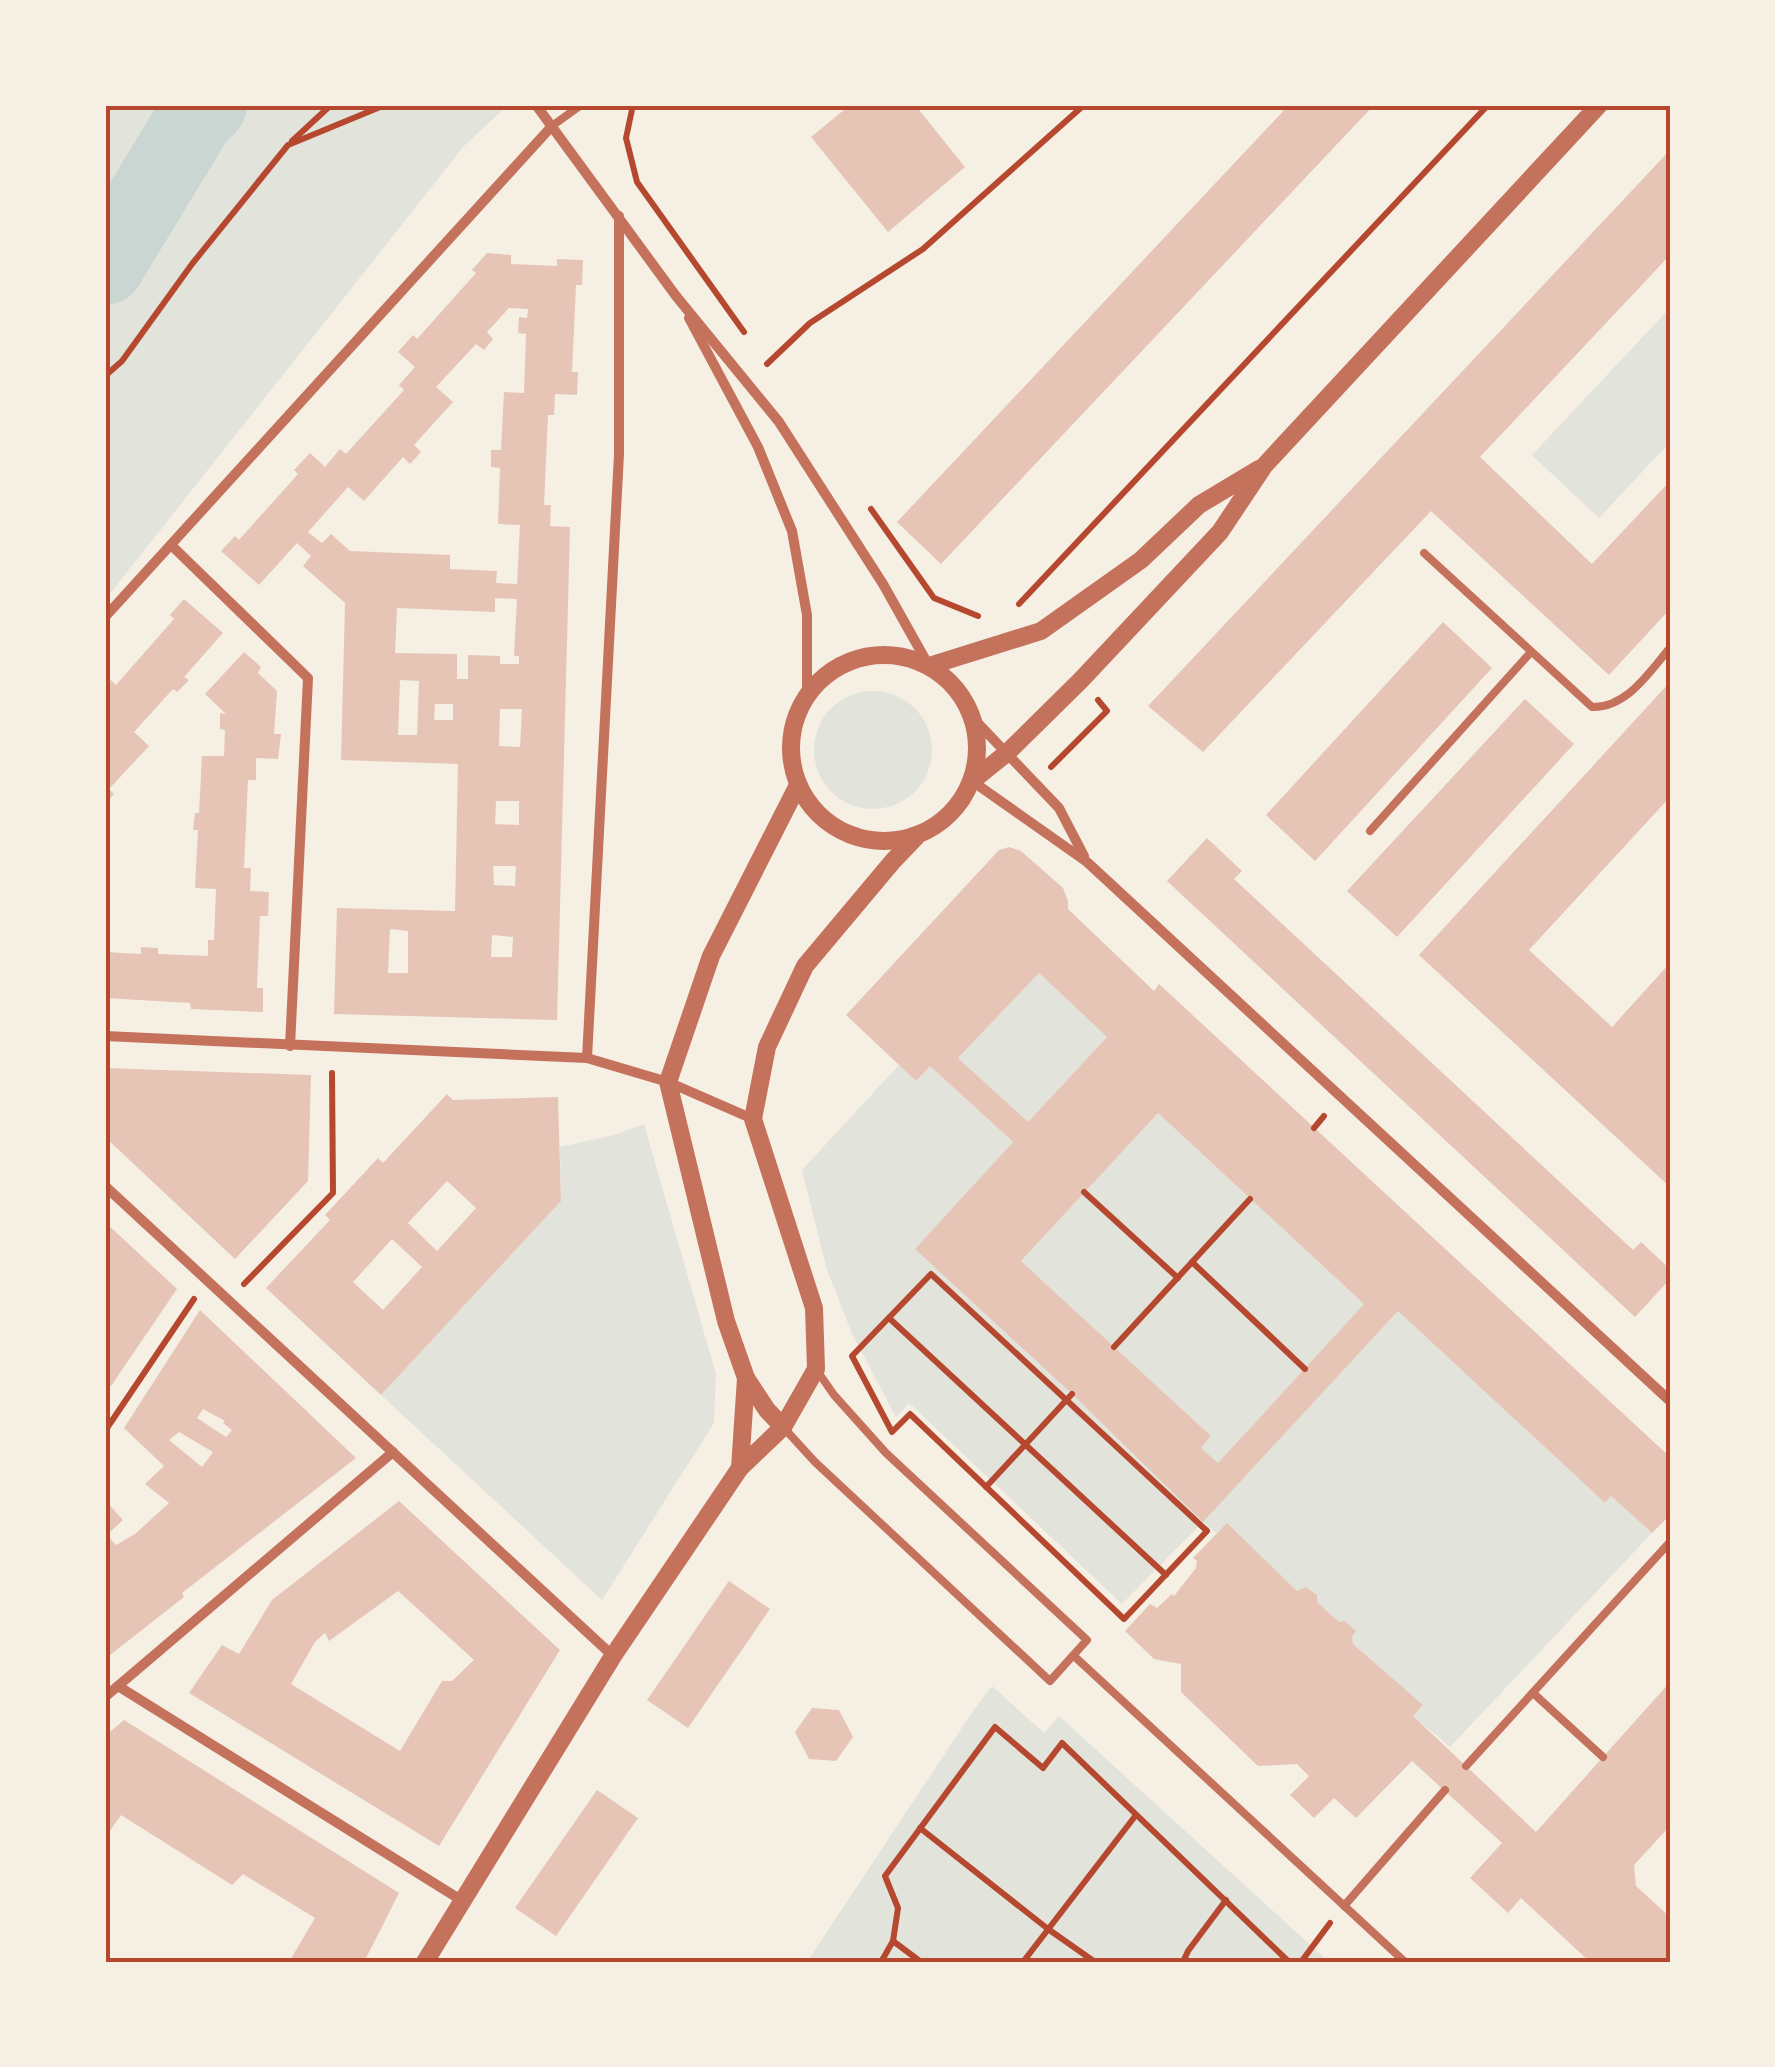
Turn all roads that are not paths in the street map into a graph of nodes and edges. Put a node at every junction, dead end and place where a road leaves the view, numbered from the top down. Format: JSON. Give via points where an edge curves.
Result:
{"nodes":[{"id":1,"x":536,"y":105,"type":"edge"},
{"id":2,"x":581,"y":105,"type":"edge"},
{"id":3,"x":1599,"y":105,"type":"edge"},
{"id":4,"x":552,"y":126,"type":"junction"},
{"id":5,"x":619,"y":216,"type":"junction"},
{"id":6,"x":676,"y":296,"type":"junction"},
{"id":7,"x":1264,"y":466,"type":"junction"},
{"id":8,"x":171,"y":544,"type":"junction"},
{"id":9,"x":1424,"y":553,"type":"dead end"},
{"id":10,"x":105,"y":617,"type":"edge"},
{"id":11,"x":1670,"y":648,"type":"edge"},
{"id":12,"x":1532,"y":652,"type":"junction"},
{"id":13,"x":929,"y":666,"type":"junction"},
{"id":14,"x":807,"y":694,"type":"junction"},
{"id":15,"x":972,"y":717,"type":"junction"},
{"id":16,"x":1008,"y":752,"type":"junction"},
{"id":17,"x":972,"y":781,"type":"junction"},
{"id":18,"x":798,"y":785,"type":"junction"},
{"id":19,"x":1370,"y":831,"type":"dead end"},
{"id":20,"x":916,"y":836,"type":"junction"},
{"id":21,"x":1086,"y":862,"type":"junction"},
{"id":22,"x":105,"y":1036,"type":"edge"},
{"id":23,"x":290,"y":1046,"type":"junction"},
{"id":24,"x":587,"y":1058,"type":"junction"},
{"id":25,"x":668,"y":1082,"type":"junction"},
{"id":26,"x":753,"y":1119,"type":"junction"},
{"id":27,"x":105,"y":1186,"type":"edge"},
{"id":28,"x":816,"y":1370,"type":"junction"},
{"id":29,"x":746,"y":1378,"type":"junction"},
{"id":30,"x":1670,"y":1400,"type":"edge"},
{"id":31,"x":783,"y":1427,"type":"junction"},
{"id":32,"x":394,"y":1452,"type":"junction"},
{"id":33,"x":740,"y":1468,"type":"junction"},
{"id":34,"x":1670,"y":1542,"type":"edge"},
{"id":35,"x":613,"y":1656,"type":"junction"},
{"id":36,"x":1074,"y":1656,"type":"junction"},
{"id":37,"x":118,"y":1686,"type":"junction"},
{"id":38,"x":1533,"y":1693,"type":"junction"},
{"id":39,"x":105,"y":1697,"type":"edge"},
{"id":40,"x":1603,"y":1756,"type":"dead end"},
{"id":41,"x":1466,"y":1766,"type":"dead end"},
{"id":42,"x":1445,"y":1790,"type":"dead end"},
{"id":43,"x":461,"y":1900,"type":"junction"},
{"id":44,"x":1344,"y":1906,"type":"junction"},
{"id":45,"x":425,"y":1962,"type":"edge"},
{"id":46,"x":1404,"y":1962,"type":"edge"}],
"edges":[{"from":1,"to":4,"type":"street"},
{"from":2,"to":4,"type":"lane"},
{"from":3,"to":7,"type":"street"},
{"from":4,"to":5,"type":"street"},
{"from":4,"to":8,"type":"street"},
{"from":5,"to":6,"type":"street"},
{"from":5,"to":24,"type":"street","via":[[619,454]]},
{"from":6,"to":13,"type":"street","via":[[778,422]]},
{"from":6,"to":14,"type":"street","via":[[758,447],[792,531],[807,616]]},
{"from":7,"to":13,"type":"street","via":[[1199,505],[1142,560],[1041,631]]},
{"from":7,"to":16,"type":"street","via":[[1220,532]]},
{"from":8,"to":10,"type":"street"},
{"from":8,"to":23,"type":"street","via":[[308,678]]},
{"from":9,"to":12,"type":"lane"},
{"from":11,"to":12,"type":"lane","via":[[1628,694],[1606,707],[1592,707]]},
{"from":12,"to":19,"type":"lane"},
{"from":13,"to":14,"type":"street","via":[[904,656],[856,658]]},
{"from":13,"to":15,"type":"street","via":[[964,698]]},
{"from":14,"to":18,"type":"street","via":[[790,748]]},
{"from":15,"to":16,"type":"street"},
{"from":15,"to":17,"type":"street","via":[[978,761]]},
{"from":16,"to":17,"type":"street"},
{"from":16,"to":21,"type":"street","via":[[1059,808]]},
{"from":17,"to":20,"type":"street","via":[[937,826]]},
{"from":17,"to":21,"type":"street"},
{"from":18,"to":20,"type":"street","via":[[821,818],[840,830],[889,842]]},
{"from":18,"to":25,"type":"street","via":[[711,956]]},
{"from":20,"to":26,"type":"street","via":[[805,966],[767,1047]]},
{"from":21,"to":30,"type":"street"},
{"from":22,"to":23,"type":"street"},
{"from":23,"to":24,"type":"street"},
{"from":24,"to":25,"type":"street"},
{"from":25,"to":26,"type":"street"},
{"from":25,"to":29,"type":"street"},
{"from":26,"to":28,"type":"street","via":[[814,1308]]},
{"from":27,"to":32,"type":"street"},
{"from":28,"to":31,"type":"street"},
{"from":28,"to":36,"type":"lane","via":[[886,1454],[1088,1640]]},
{"from":29,"to":31,"type":"street"},
{"from":29,"to":33,"type":"street"},
{"from":31,"to":33,"type":"street"},
{"from":31,"to":36,"type":"lane","via":[[1050,1681]]},
{"from":32,"to":35,"type":"street"},
{"from":32,"to":37,"type":"street"},
{"from":33,"to":35,"type":"street"},
{"from":34,"to":38,"type":"lane"},
{"from":35,"to":43,"type":"street"},
{"from":36,"to":44,"type":"lane"},
{"from":37,"to":39,"type":"street"},
{"from":37,"to":43,"type":"street"},
{"from":38,"to":40,"type":"lane"},
{"from":38,"to":41,"type":"lane"},
{"from":42,"to":44,"type":"lane"},
{"from":43,"to":45,"type":"street"},
{"from":44,"to":46,"type":"lane"}]}
